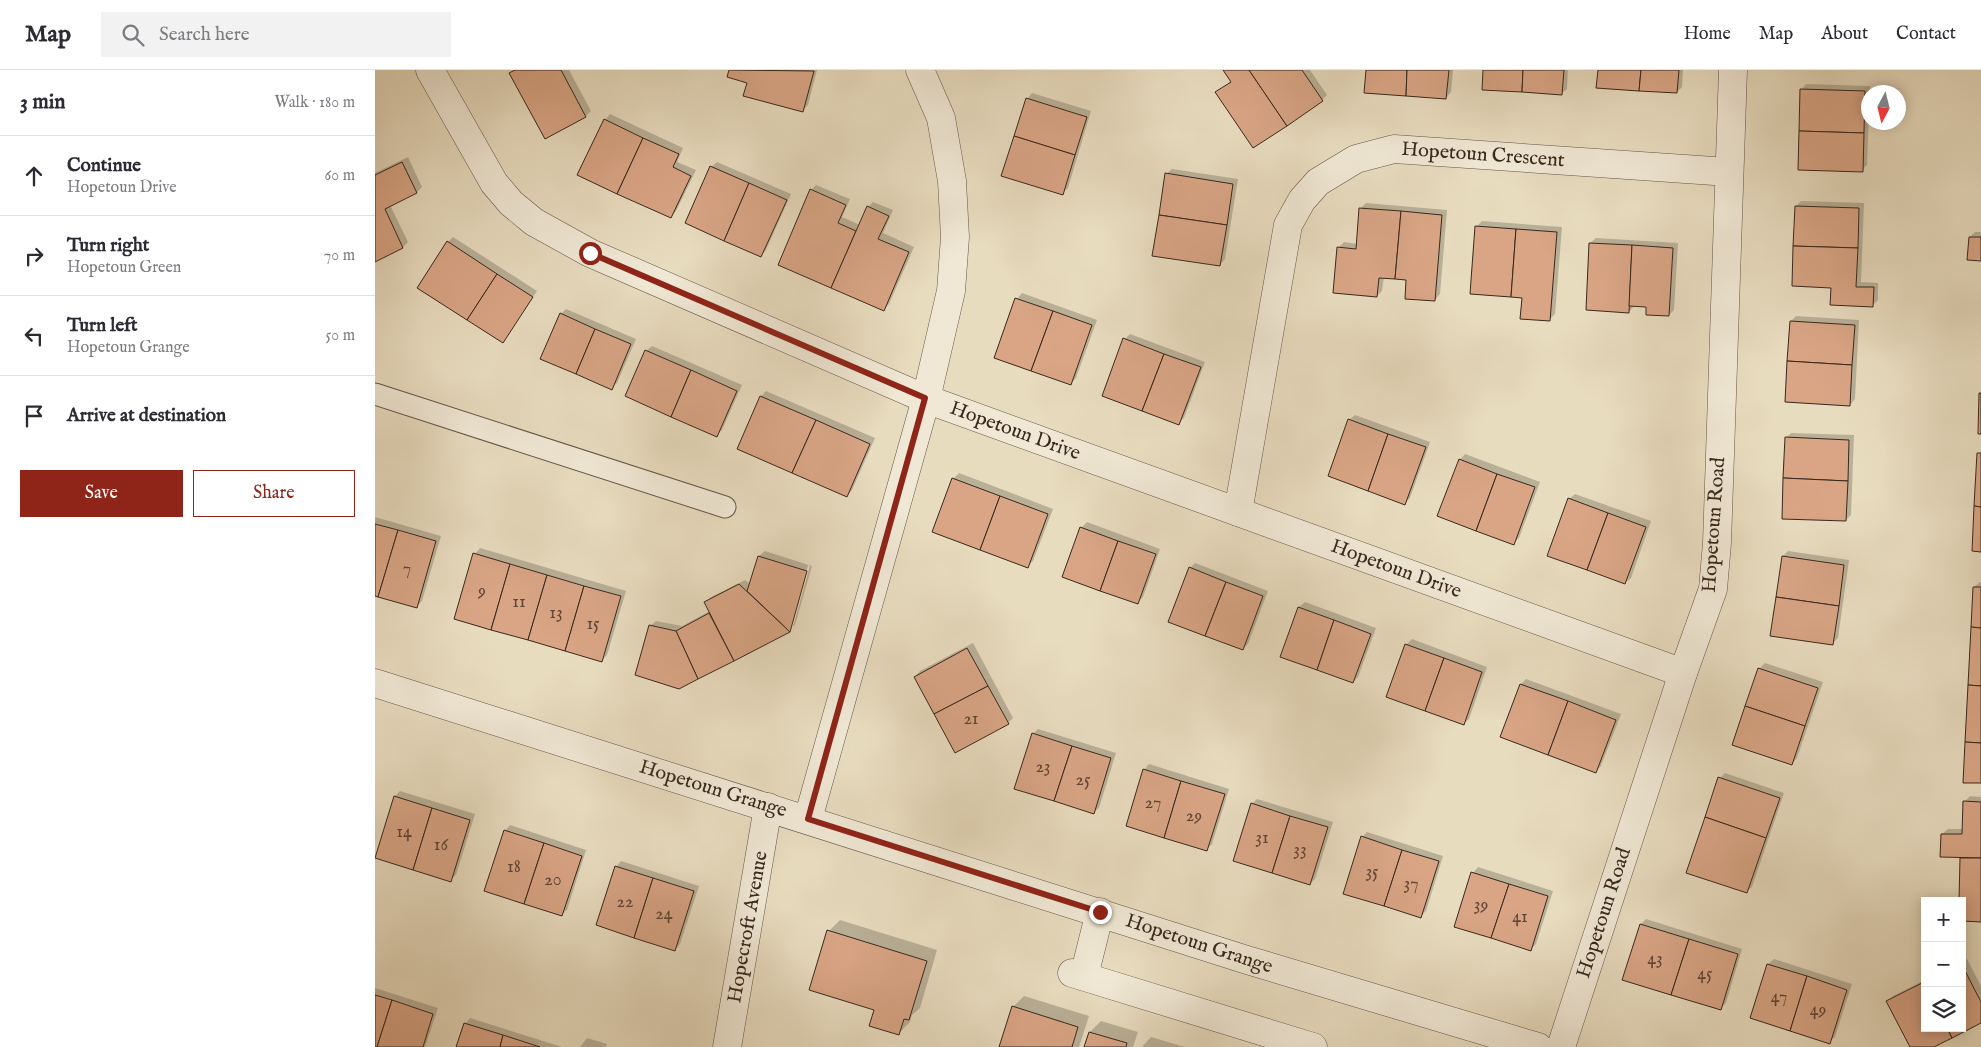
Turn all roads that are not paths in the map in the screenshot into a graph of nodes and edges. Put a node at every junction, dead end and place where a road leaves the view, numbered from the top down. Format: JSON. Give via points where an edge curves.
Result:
{"nodes":[{"id":1,"x":430,"y":70,"type":"edge"},
{"id":2,"x":920,"y":70,"type":"edge"},
{"id":3,"x":1733,"y":70,"type":"edge"},
{"id":4,"x":1729,"y":172,"type":"junction"},
{"id":5,"x":375,"y":394,"type":"edge"},
{"id":6,"x":925,"y":398,"type":"junction"},
{"id":7,"x":725,"y":507,"type":"dead end"},
{"id":8,"x":1238,"y":512,"type":"junction"},
{"id":9,"x":1683,"y":672,"type":"junction"},
{"id":10,"x":375,"y":683,"type":"edge"},
{"id":11,"x":768,"y":807,"type":"junction"},
{"id":12,"x":808,"y":819,"type":"junction"},
{"id":13,"x":1100,"y":912,"type":"junction"},
{"id":14,"x":727,"y":1047,"type":"edge"},
{"id":15,"x":1313,"y":1047,"type":"edge"},
{"id":16,"x":1538,"y":1047,"type":"edge"},
{"id":17,"x":1561,"y":1047,"type":"edge"}],
"edges":[{"from":1,"to":6,"type":"street","name":"Hopetoun Drive","via":[[494,183],[511,204],[534,222],[590,253]]},
{"from":2,"to":6,"type":"street","via":[[941,118],[952,181],[955,237],[951,291]]},
{"from":3,"to":4,"type":"street","name":"Hopetoun Road"},
{"from":4,"to":8,"type":"street","name":"Hopetoun Crescent","via":[[1394,149],[1356,160],[1318,182],[1302,200],[1288,225]]},
{"from":4,"to":9,"type":"street","name":"Hopetoun Road","via":[[1713,589]]},
{"from":5,"to":7,"type":"lane"},
{"from":6,"to":8,"type":"street","name":"Hopetoun Drive"},
{"from":6,"to":12,"type":"street"},
{"from":8,"to":9,"type":"street","name":"Hopetoun Drive"},
{"from":9,"to":17,"type":"street","name":"Hopetoun Road"},
{"from":10,"to":11,"type":"street","name":"Hopetoun Grange"},
{"from":11,"to":12,"type":"street","name":"Hopetoun Grange"},
{"from":11,"to":14,"type":"street","name":"Hopecroft Avenue"},
{"from":12,"to":13,"type":"street","name":"Hopetoun Grange"},
{"from":13,"to":15,"type":"street","via":[[1078,974]]},
{"from":13,"to":16,"type":"street","name":"Hopetoun Grange","via":[[1247,960]]}]}
